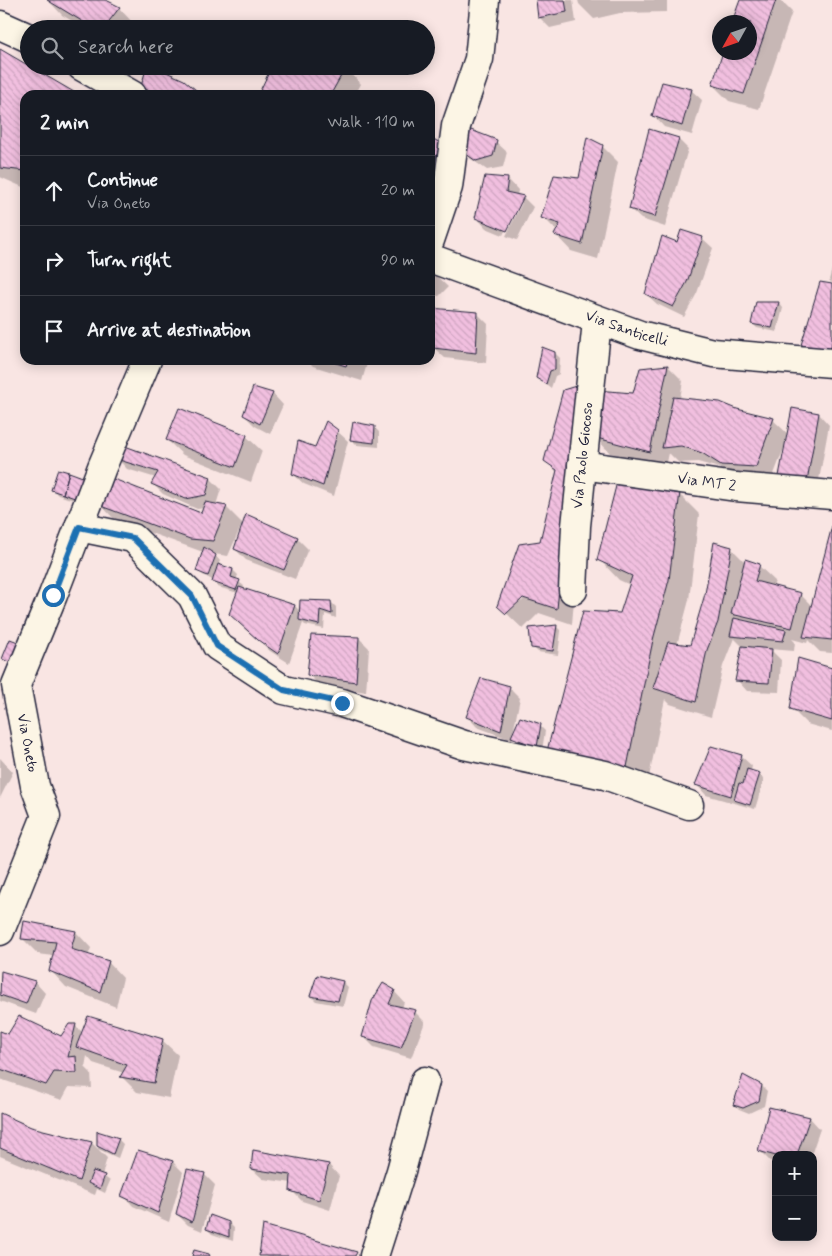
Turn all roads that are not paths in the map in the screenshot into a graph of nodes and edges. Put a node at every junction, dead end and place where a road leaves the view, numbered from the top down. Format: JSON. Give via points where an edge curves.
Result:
{"nodes":[{"id":1,"x":485,"y":0,"type":"edge"},
{"id":2,"x":0,"y":25,"type":"edge"},
{"id":3,"x":20,"y":34,"type":"edge"},
{"id":4,"x":97,"y":75,"type":"edge"},
{"id":5,"x":123,"y":90,"type":"edge"},
{"id":6,"x":435,"y":225,"type":"edge"},
{"id":7,"x":435,"y":260,"type":"edge"},
{"id":8,"x":597,"y":321,"type":"junction"},
{"id":9,"x":832,"y":363,"type":"edge"},
{"id":10,"x":145,"y":365,"type":"edge"},
{"id":11,"x":582,"y":465,"type":"junction"},
{"id":12,"x":832,"y":495,"type":"edge"},
{"id":13,"x":79,"y":527,"type":"junction"},
{"id":14,"x":573,"y":590,"type":"dead end"},
{"id":15,"x":689,"y":805,"type":"dead end"},
{"id":16,"x":0,"y":931,"type":"edge"},
{"id":17,"x":425,"y":1082,"type":"dead end"},
{"id":18,"x":374,"y":1256,"type":"edge"}],
"edges":[{"from":1,"to":6,"type":"street","via":[[479,59],[456,126],[448,187]]},
{"from":2,"to":3,"type":"street"},
{"from":4,"to":5,"type":"street"},
{"from":7,"to":8,"type":"street","name":"Via Santicelli"},
{"from":8,"to":9,"type":"street","name":"Via Santicelli","via":[[713,353]]},
{"from":8,"to":11,"type":"street","name":"Via Paolo Giocoso"},
{"from":10,"to":13,"type":"street","name":"Via Oneto"},
{"from":11,"to":12,"type":"street","name":"Via MT 2","via":[[736,487]]},
{"from":11,"to":14,"type":"street","name":"Via Paolo Giocoso"},
{"from":13,"to":15,"type":"street","via":[[133,538],[192,596],[217,646],[284,690],[342,703],[464,746],[605,775]]},
{"from":13,"to":16,"type":"street","name":"Via Oneto","via":[[16,685],[35,786],[46,816]]},
{"from":17,"to":18,"type":"street"}]}
